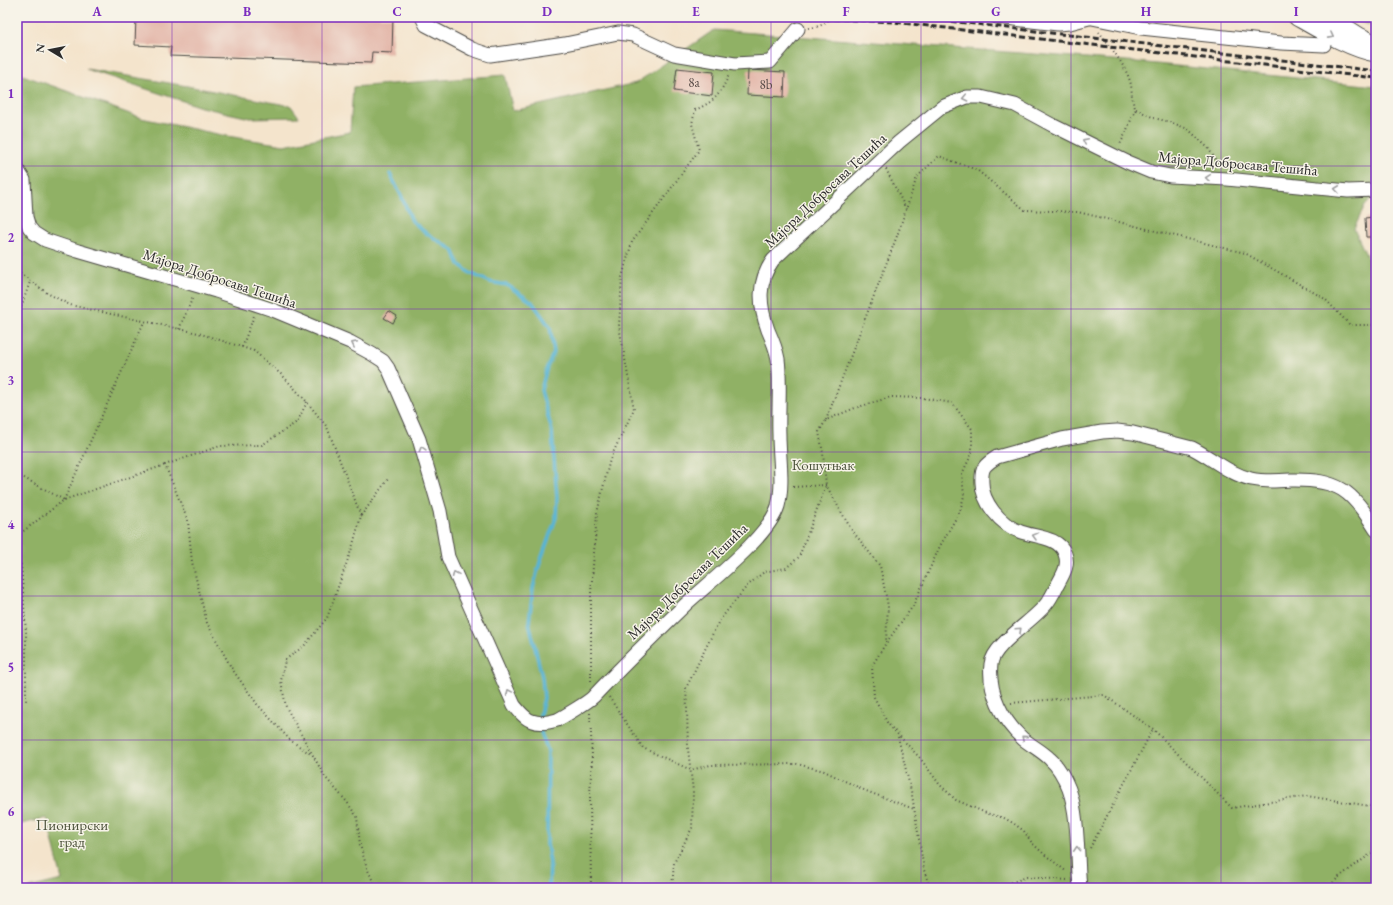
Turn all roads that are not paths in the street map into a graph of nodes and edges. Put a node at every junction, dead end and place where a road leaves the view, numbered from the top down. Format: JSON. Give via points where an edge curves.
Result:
{"nodes":[{"id":1,"x":422,"y":17,"type":"edge"},
{"id":2,"x":997,"y":17,"type":"edge"},
{"id":3,"x":1088,"y":17,"type":"edge"},
{"id":4,"x":1297,"y":17,"type":"edge"},
{"id":5,"x":1329,"y":17,"type":"edge"},
{"id":6,"x":798,"y":29,"type":"road end"},
{"id":7,"x":1376,"y":44,"type":"edge"},
{"id":8,"x":1324,"y":45,"type":"dead end"},
{"id":9,"x":1376,"y":53,"type":"edge"},
{"id":10,"x":17,"y":169,"type":"edge"},
{"id":11,"x":1376,"y":190,"type":"edge"},
{"id":12,"x":1376,"y":530,"type":"edge"},
{"id":13,"x":1080,"y":885,"type":"edge"}],
"edges":[{"from":1,"to":6,"type":"street","via":[[426,26],[490,55],[618,33],[633,35],[674,54],[734,64],[770,62]]},
{"from":2,"to":3,"type":"street","via":[[1058,24]]},
{"from":3,"to":8,"type":"street","via":[[1140,28]]},
{"from":4,"to":9,"type":"main road","one_way":true,"via":[[1339,40]]},
{"from":5,"to":7,"type":"main road"},
{"from":11,"to":10,"type":"street","name":"Мајора Добросава Тешића","one_way":true,"via":[[1348,191],[1170,176],[1151,172],[1113,155],[1015,105],[981,96],[967,97],[942,108],[881,159],[773,260],[762,282],[763,314],[775,346],[778,366],[781,487],[778,506],[770,522],[591,699],[558,719],[537,722],[524,716],[514,705],[448,558],[440,511],[419,439],[388,368],[382,361],[350,342],[259,304],[45,240],[29,227],[24,180]]},
{"from":13,"to":12,"type":"street","one_way":true,"via":[[1069,789],[1052,761],[1018,734],[1004,717],[992,692],[991,678],[991,662],[997,650],[1047,603],[1065,571],[1064,552],[1055,542],[1014,529],[999,518],[985,499],[982,488],[983,467],[997,457],[1074,436],[1117,431],[1133,433],[1192,448],[1224,468],[1249,479],[1308,480],[1333,485],[1351,495]]}]}
